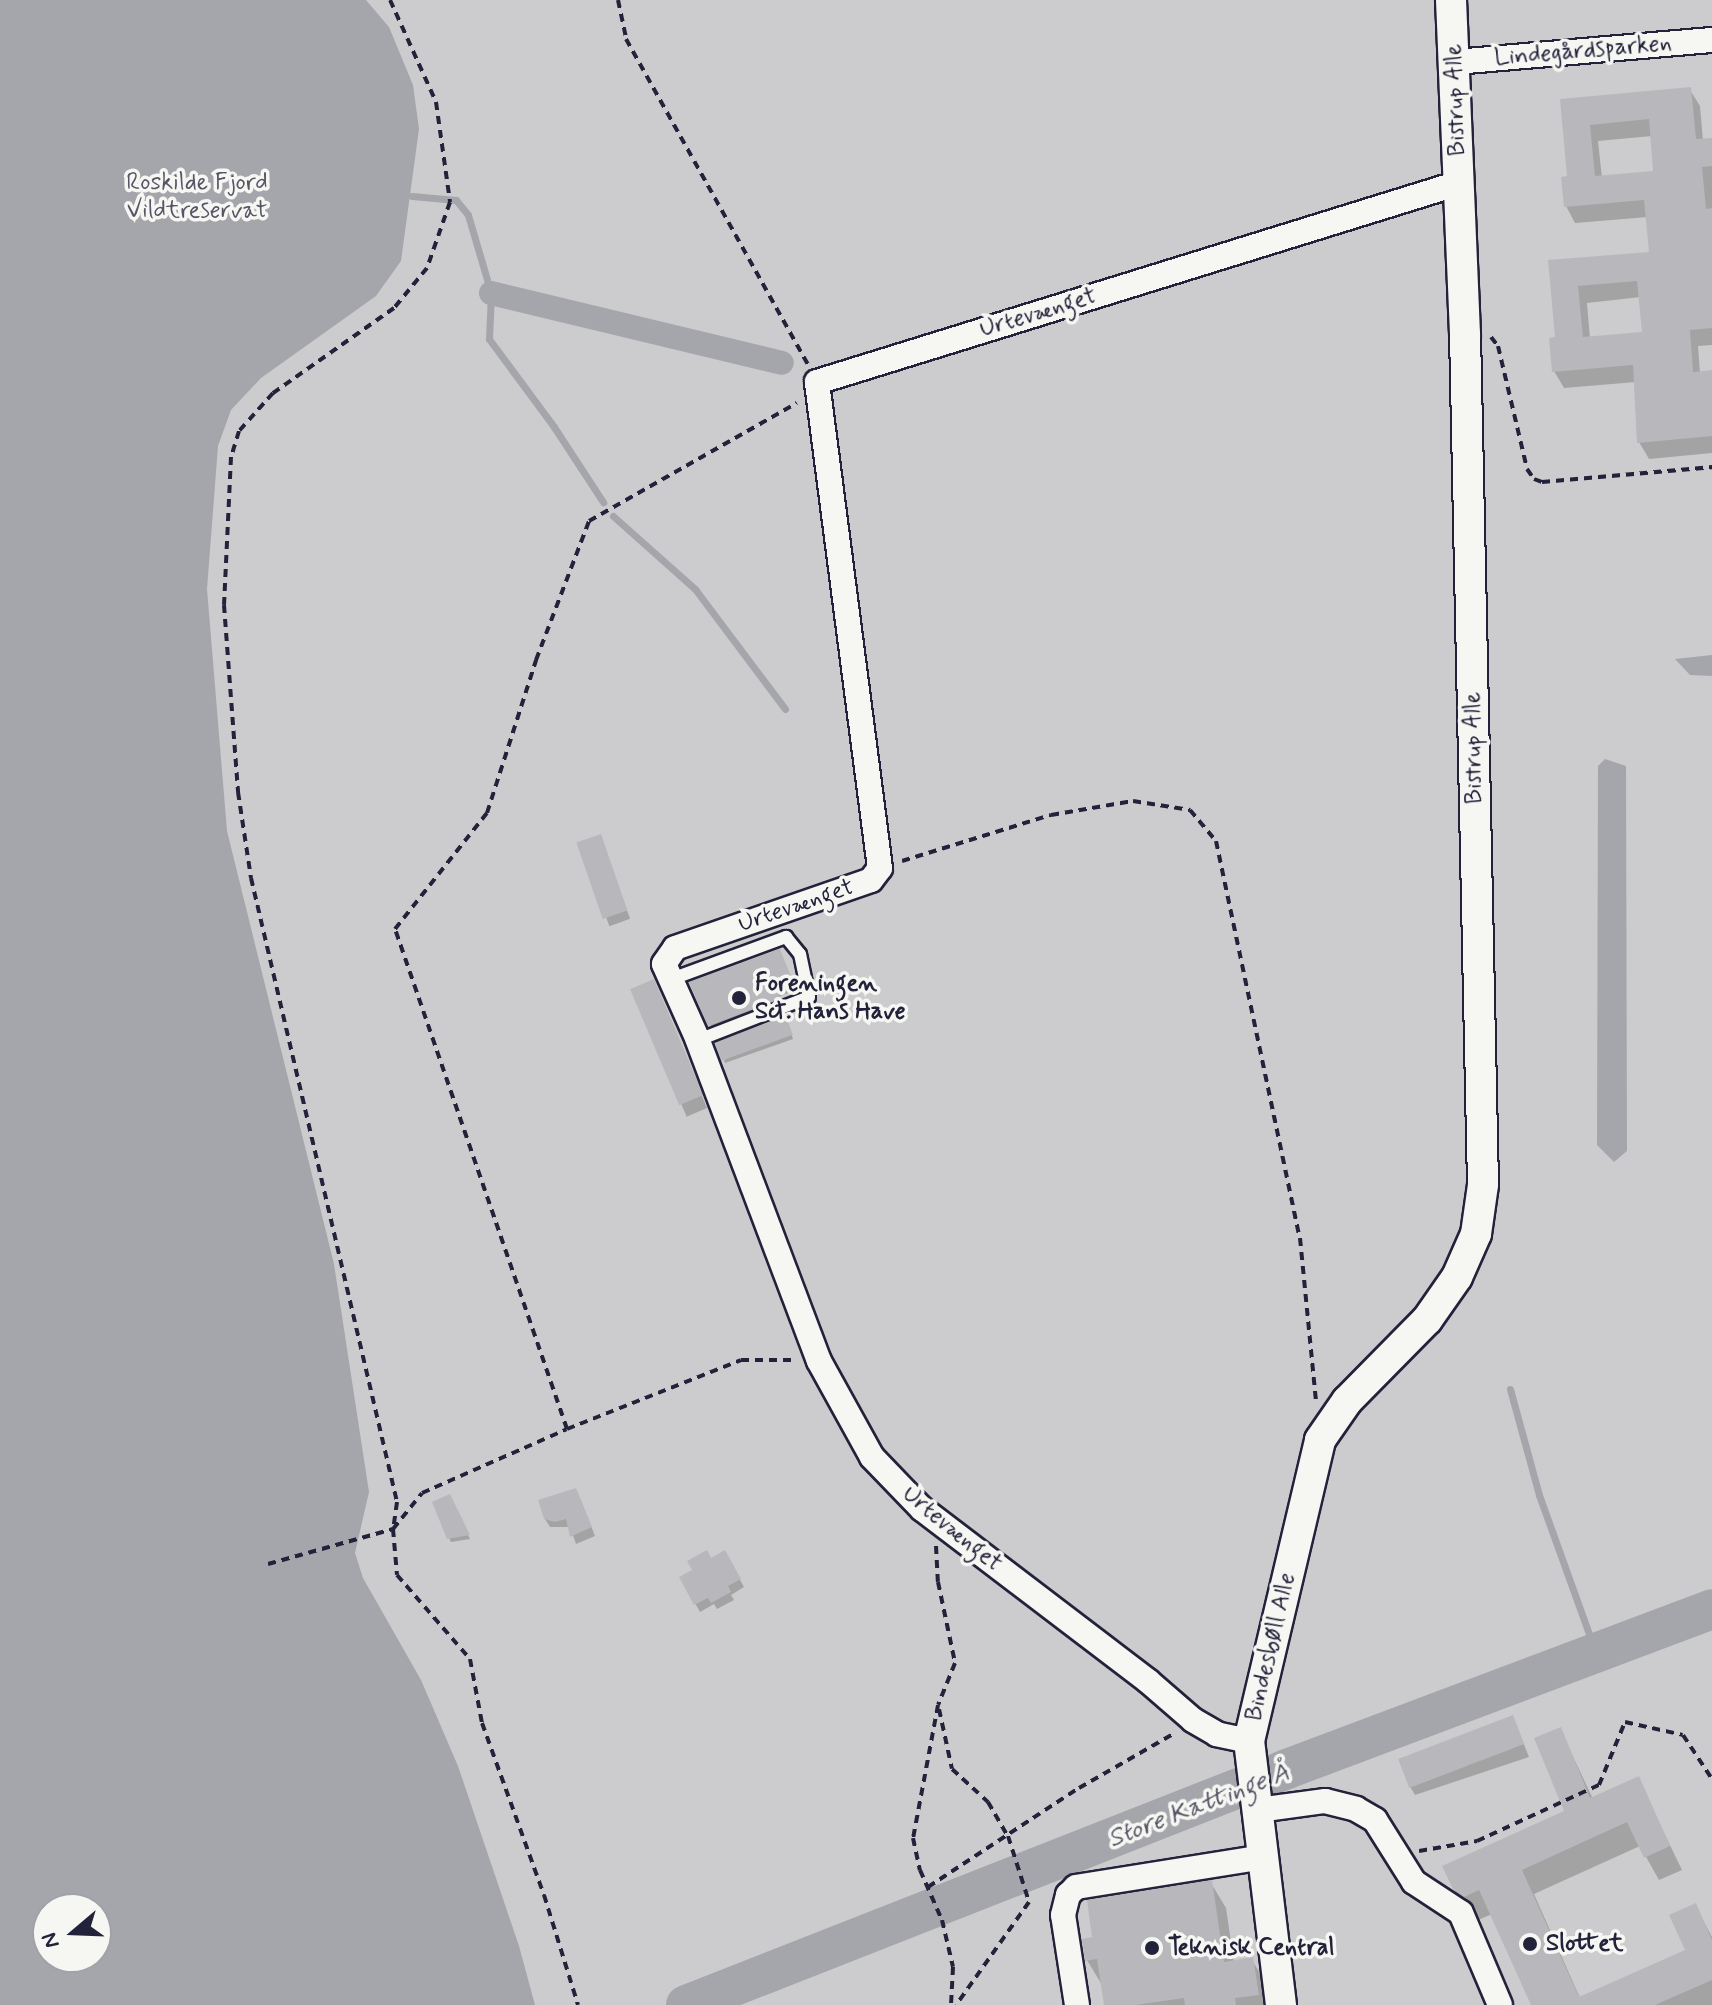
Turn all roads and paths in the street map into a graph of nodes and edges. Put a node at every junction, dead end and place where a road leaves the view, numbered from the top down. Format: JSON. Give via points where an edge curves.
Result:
{"nodes":[{"id":1,"x":390,"y":0,"type":"edge"},
{"id":2,"x":618,"y":0,"type":"edge"},
{"id":3,"x":1451,"y":0,"type":"edge"},
{"id":4,"x":1712,"y":40,"type":"edge"},
{"id":5,"x":1455,"y":62,"type":"junction"},
{"id":6,"x":1459,"y":183,"type":"junction"},
{"id":7,"x":1465,"y":334,"type":"junction"},
{"id":8,"x":817,"y":382,"type":"junction"},
{"id":9,"x":1712,"y":467,"type":"edge"},
{"id":10,"x":880,"y":868,"type":"junction"},
{"id":11,"x":669,"y":980,"type":"junction"},
{"id":12,"x":698,"y":1040,"type":"junction"},
{"id":13,"x":819,"y":1361,"type":"junction"},
{"id":14,"x":567,"y":1429,"type":"junction"},
{"id":15,"x":1320,"y":1440,"type":"junction"},
{"id":16,"x":393,"y":1529,"type":"junction"},
{"id":17,"x":938,"y":1540,"type":"dead end"},
{"id":18,"x":268,"y":1564,"type":"dead end"},
{"id":19,"x":938,"y":1705,"type":"junction"},
{"id":20,"x":1193,"y":1720,"type":"junction"},
{"id":21,"x":1249,"y":1741,"type":"junction"},
{"id":22,"x":1712,"y":1779,"type":"edge"},
{"id":23,"x":1258,"y":1810,"type":"junction"},
{"id":24,"x":1008,"y":1836,"type":"junction"},
{"id":25,"x":1389,"y":1838,"type":"junction"},
{"id":26,"x":1264,"y":1857,"type":"junction"},
{"id":27,"x":928,"y":1887,"type":"junction"},
{"id":28,"x":578,"y":2005,"type":"edge"},
{"id":29,"x":953,"y":2005,"type":"edge"},
{"id":30,"x":1077,"y":2005,"type":"edge"},
{"id":31,"x":1281,"y":2005,"type":"edge"},
{"id":32,"x":1500,"y":2005,"type":"edge"}],
"edges":[{"from":1,"to":16,"type":"path","via":[[436,102],[450,202],[427,268],[394,308],[273,393],[239,431],[231,457],[224,605],[238,792],[251,878],[397,1502]]},
{"from":2,"to":8,"type":"path","via":[[626,39]]},
{"from":3,"to":5,"type":"street","name":"Bistrup Alle"},
{"from":4,"to":5,"type":"street","name":"Lindegårdsparken"},
{"from":5,"to":6,"type":"street","name":"Bistrup Alle"},
{"from":6,"to":7,"type":"street","name":"Bistrup Alle"},
{"from":6,"to":8,"type":"street","name":"Urtevænget"},
{"from":7,"to":9,"type":"path","via":[[1484,334],[1498,346],[1527,469],[1534,479]]},
{"from":7,"to":15,"type":"street","name":"Bistrup Alle","via":[[1483,1185],[1476,1234],[1457,1277],[1427,1320],[1347,1401]]},
{"from":8,"to":10,"type":"street","name":"Urtevænget"},
{"from":8,"to":14,"type":"path","via":[[791,409],[589,521],[536,660],[487,813],[395,929]]},
{"from":10,"to":11,"type":"street","name":"Urtevænget","via":[[871,880],[675,948],[664,964]]},
{"from":10,"to":15,"type":"path","via":[[1051,815],[1133,801],[1190,810],[1216,841],[1300,1238]]},
{"from":11,"to":12,"type":"street","name":"Urtevænget"},
{"from":11,"to":12,"type":"lane","via":[[786,937],[800,954],[809,997]]},
{"from":12,"to":13,"type":"street","name":"Urtevænget"},
{"from":13,"to":14,"type":"path","via":[[741,1360]]},
{"from":13,"to":20,"type":"street","name":"Urtevænget","via":[[872,1457],[922,1509]]},
{"from":14,"to":16,"type":"path","via":[[422,1493]]},
{"from":15,"to":21,"type":"street","name":"Bindesbøll Alle"},
{"from":16,"to":18,"type":"path"},
{"from":16,"to":28,"type":"path","via":[[397,1575],[470,1659],[482,1723]]},
{"from":17,"to":19,"type":"path","via":[[938,1582],[955,1663]]},
{"from":19,"to":24,"type":"path","via":[[952,1769],[988,1802]]},
{"from":19,"to":27,"type":"path","via":[[913,1838]]},
{"from":20,"to":21,"type":"street","name":"Urtevænget","via":[[1217,1734]]},
{"from":20,"to":24,"type":"path"},
{"from":21,"to":23,"type":"street","name":"Bindesbøll Alle"},
{"from":22,"to":25,"type":"path","via":[[1683,1735],[1625,1722],[1599,1785],[1477,1841],[1412,1852]]},
{"from":23,"to":25,"type":"street","via":[[1325,1801],[1356,1809],[1375,1820]]},
{"from":23,"to":26,"type":"street","name":"Bindesbøll Alle"},
{"from":24,"to":27,"type":"path"},
{"from":24,"to":29,"type":"path","via":[[1029,1902]]},
{"from":25,"to":32,"type":"street","via":[[1414,1882],[1461,1913]]},
{"from":26,"to":30,"type":"street","via":[[1076,1887],[1063,1915]]},
{"from":26,"to":31,"type":"street","name":"Bindesbøll Alle"},
{"from":27,"to":29,"type":"path","via":[[953,1967]]}]}
